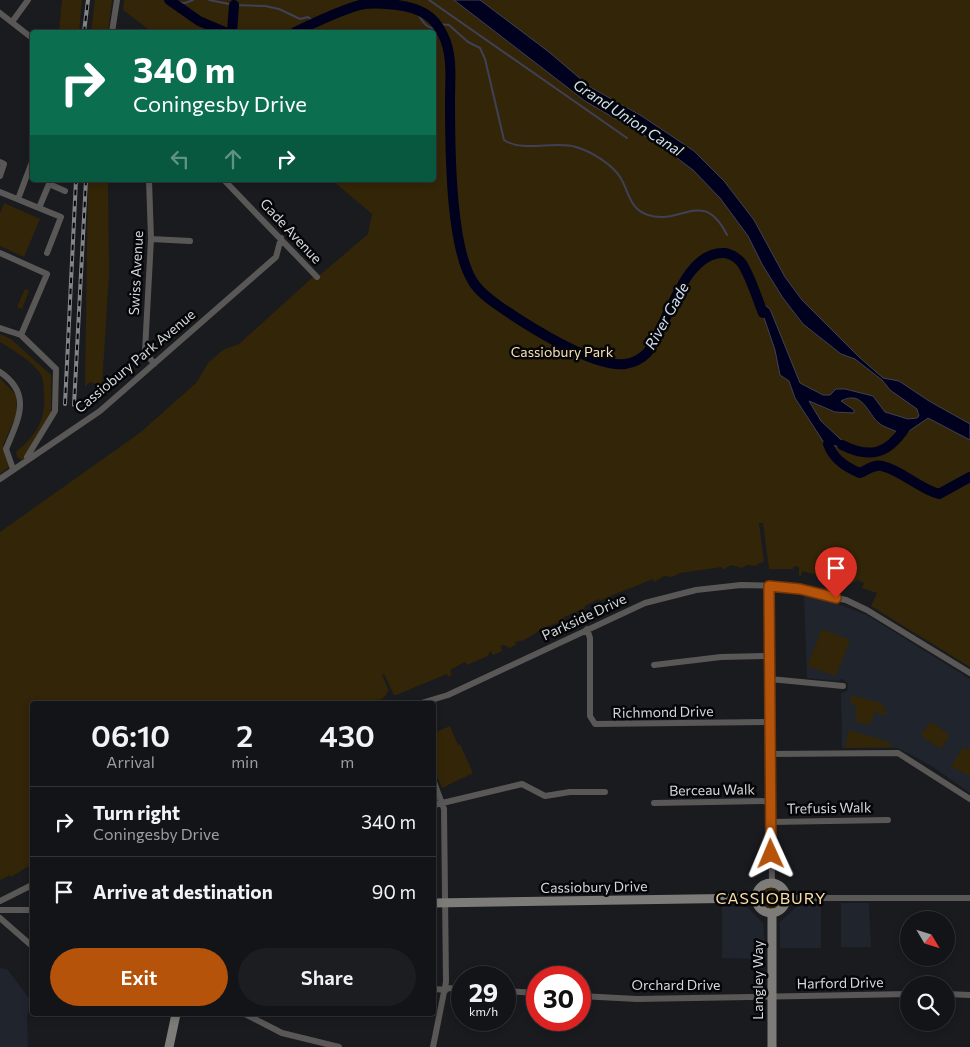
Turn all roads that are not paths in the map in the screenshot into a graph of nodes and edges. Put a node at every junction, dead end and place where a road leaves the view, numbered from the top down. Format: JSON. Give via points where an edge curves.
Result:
{"nodes":[{"id":1,"x":28,"y":0,"type":"edge"},
{"id":2,"x":117,"y":0,"type":"edge"},
{"id":3,"x":0,"y":13,"type":"edge"},
{"id":4,"x":12,"y":22,"type":"junction"},
{"id":5,"x":112,"y":30,"type":"edge"},
{"id":6,"x":30,"y":36,"type":"edge"},
{"id":7,"x":0,"y":162,"type":"edge"},
{"id":8,"x":30,"y":167,"type":"edge"},
{"id":9,"x":0,"y":176,"type":"edge"},
{"id":10,"x":149,"y":182,"type":"edge"},
{"id":11,"x":226,"y":182,"type":"edge"},
{"id":12,"x":65,"y":191,"type":"dead end"},
{"id":13,"x":0,"y":192,"type":"edge"},
{"id":14,"x":18,"y":199,"type":"junction"},
{"id":15,"x":38,"y":208,"type":"junction"},
{"id":16,"x":281,"y":238,"type":"junction"},
{"id":17,"x":151,"y":239,"type":"junction"},
{"id":18,"x":190,"y":241,"type":"dead end"},
{"id":19,"x":295,"y":252,"type":"junction"},
{"id":20,"x":47,"y":253,"type":"dead end"},
{"id":21,"x":279,"y":253,"type":"junction"},
{"id":22,"x":0,"y":254,"type":"edge"},
{"id":23,"x":317,"y":277,"type":"dead end"},
{"id":24,"x":0,"y":328,"type":"edge"},
{"id":25,"x":22,"y":332,"type":"junction"},
{"id":26,"x":154,"y":364,"type":"junction"},
{"id":27,"x":0,"y":372,"type":"edge"},
{"id":28,"x":24,"y":460,"type":"junction"},
{"id":29,"x":13,"y":469,"type":"junction"},
{"id":30,"x":0,"y":479,"type":"edge"},
{"id":31,"x":769,"y":586,"type":"junction"},
{"id":32,"x":587,"y":629,"type":"junction"},
{"id":33,"x":769,"y":656,"type":"junction"},
{"id":34,"x":654,"y":665,"type":"dead end"},
{"id":35,"x":970,"y":673,"type":"edge"},
{"id":36,"x":770,"y":679,"type":"junction"},
{"id":37,"x":843,"y":686,"type":"dead end"},
{"id":38,"x":427,"y":701,"type":"edge"},
{"id":39,"x":770,"y":722,"type":"junction"},
{"id":40,"x":770,"y":754,"type":"junction"},
{"id":41,"x":436,"y":786,"type":"edge"},
{"id":42,"x":605,"y":792,"type":"dead end"},
{"id":43,"x":970,"y":800,"type":"edge"},
{"id":44,"x":771,"y":801,"type":"junction"},
{"id":45,"x":443,"y":802,"type":"junction"},
{"id":46,"x":654,"y":803,"type":"dead end"},
{"id":47,"x":436,"y":804,"type":"edge"},
{"id":48,"x":888,"y":820,"type":"dead end"},
{"id":49,"x":770,"y":822,"type":"junction"},
{"id":50,"x":772,"y":882,"type":"junction"},
{"id":51,"x":30,"y":886,"type":"edge"},
{"id":52,"x":756,"y":898,"type":"junction"},
{"id":53,"x":787,"y":898,"type":"junction"},
{"id":54,"x":970,"y":898,"type":"edge"},
{"id":55,"x":0,"y":901,"type":"edge"},
{"id":56,"x":445,"y":903,"type":"junction"},
{"id":57,"x":436,"y":904,"type":"edge"},
{"id":58,"x":0,"y":910,"type":"edge"},
{"id":59,"x":30,"y":910,"type":"edge"},
{"id":60,"x":772,"y":914,"type":"junction"},
{"id":61,"x":0,"y":918,"type":"edge"},
{"id":62,"x":30,"y":944,"type":"edge"},
{"id":63,"x":436,"y":989,"type":"edge"},
{"id":64,"x":446,"y":989,"type":"junction"},
{"id":65,"x":451,"y":989,"type":"edge"},
{"id":66,"x":900,"y":994,"type":"edge"},
{"id":67,"x":955,"y":994,"type":"edge"},
{"id":68,"x":970,"y":995,"type":"edge"},
{"id":69,"x":772,"y":996,"type":"junction"},
{"id":70,"x":591,"y":997,"type":"edge"},
{"id":71,"x":176,"y":1016,"type":"edge"},
{"id":72,"x":249,"y":1016,"type":"edge"},
{"id":73,"x":169,"y":1047,"type":"edge"},
{"id":74,"x":339,"y":1047,"type":"edge"},
{"id":75,"x":433,"y":1047,"type":"edge"},
{"id":76,"x":772,"y":1047,"type":"edge"}],
"edges":[{"from":1,"to":4,"type":"street"},
{"from":2,"to":5,"type":"street"},
{"from":3,"to":4,"type":"street"},
{"from":4,"to":6,"type":"street"},
{"from":7,"to":9,"type":"street","via":[[4,164]]},
{"from":8,"to":14,"type":"street"},
{"from":10,"to":17,"type":"street","name":"Swiss Avenue"},
{"from":11,"to":16,"type":"street","name":"Gade Avenue"},
{"from":12,"to":15,"type":"street","via":[[49,184]]},
{"from":13,"to":14,"type":"street"},
{"from":14,"to":15,"type":"street"},
{"from":15,"to":20,"type":"street","via":[[61,217]]},
{"from":16,"to":19,"type":"street","name":"Gade Avenue"},
{"from":16,"to":21,"type":"street"},
{"from":17,"to":18,"type":"street"},
{"from":17,"to":26,"type":"street","name":"Swiss Avenue","via":[[145,351]]},
{"from":19,"to":21,"type":"street"},
{"from":19,"to":23,"type":"street","name":"Gade Avenue"},
{"from":21,"to":26,"type":"street","name":"Cassiobury Park Avenue"},
{"from":22,"to":25,"type":"street","via":[[47,274]]},
{"from":24,"to":25,"type":"street"},
{"from":25,"to":28,"type":"street","via":[[56,369],[55,411]]},
{"from":26,"to":28,"type":"street","name":"Cassiobury Park Avenue","via":[[100,410]]},
{"from":27,"to":29,"type":"street","via":[[9,378],[19,394],[21,414],[6,449]]},
{"from":28,"to":29,"type":"street","name":"Cassiobury Park Avenue"},
{"from":29,"to":30,"type":"street","name":"Cassiobury Park Avenue"},
{"from":31,"to":32,"type":"street","name":"Parkside Drive","via":[[723,586],[679,594],[645,604]]},
{"from":31,"to":33,"type":"street"},
{"from":31,"to":35,"type":"street","name":"Parkside Drive","via":[[800,589],[858,605]]},
{"from":32,"to":38,"type":"street","name":"Parkside Drive","via":[[458,690]]},
{"from":32,"to":39,"type":"street","name":"Richmond Drive","via":[[590,638],[590,716],[594,724]]},
{"from":33,"to":34,"type":"street","via":[[721,657]]},
{"from":33,"to":36,"type":"street"},
{"from":36,"to":37,"type":"street"},
{"from":36,"to":39,"type":"street"},
{"from":39,"to":40,"type":"street"},
{"from":40,"to":43,"type":"street","via":[[898,753]]},
{"from":40,"to":44,"type":"street"},
{"from":41,"to":45,"type":"street"},
{"from":42,"to":45,"type":"street","via":[[545,796],[522,784]]},
{"from":44,"to":46,"type":"street","name":"Berceau Walk"},
{"from":44,"to":49,"type":"street"},
{"from":45,"to":47,"type":"street"},
{"from":45,"to":56,"type":"street"},
{"from":48,"to":49,"type":"street","name":"Trefusis Walk"},
{"from":49,"to":50,"type":"street"},
{"from":50,"to":52,"type":"street","via":[[762,885]]},
{"from":50,"to":53,"type":"street","via":[[784,889]]},
{"from":51,"to":55,"type":"street"},
{"from":52,"to":56,"type":"street","name":"Cassiobury Drive"},
{"from":52,"to":60,"type":"street","via":[[762,911]]},
{"from":53,"to":54,"type":"street"},
{"from":53,"to":60,"type":"street","via":[[781,910]]},
{"from":56,"to":57,"type":"street","name":"Cassiobury Drive"},
{"from":56,"to":64,"type":"street"},
{"from":58,"to":59,"type":"street"},
{"from":60,"to":69,"type":"street","name":"Langley Way"},
{"from":61,"to":62,"type":"street"},
{"from":63,"to":64,"type":"street"},
{"from":64,"to":65,"type":"street"},
{"from":64,"to":75,"type":"street"},
{"from":66,"to":69,"type":"street","name":"Harford Drive"},
{"from":67,"to":68,"type":"street"},
{"from":69,"to":70,"type":"street","name":"Orchard Drive","via":[[636,999]]},
{"from":69,"to":76,"type":"street","name":"Langley Way"},
{"from":71,"to":73,"type":"street"},
{"from":72,"to":74,"type":"street","via":[[282,1033]]}]}
